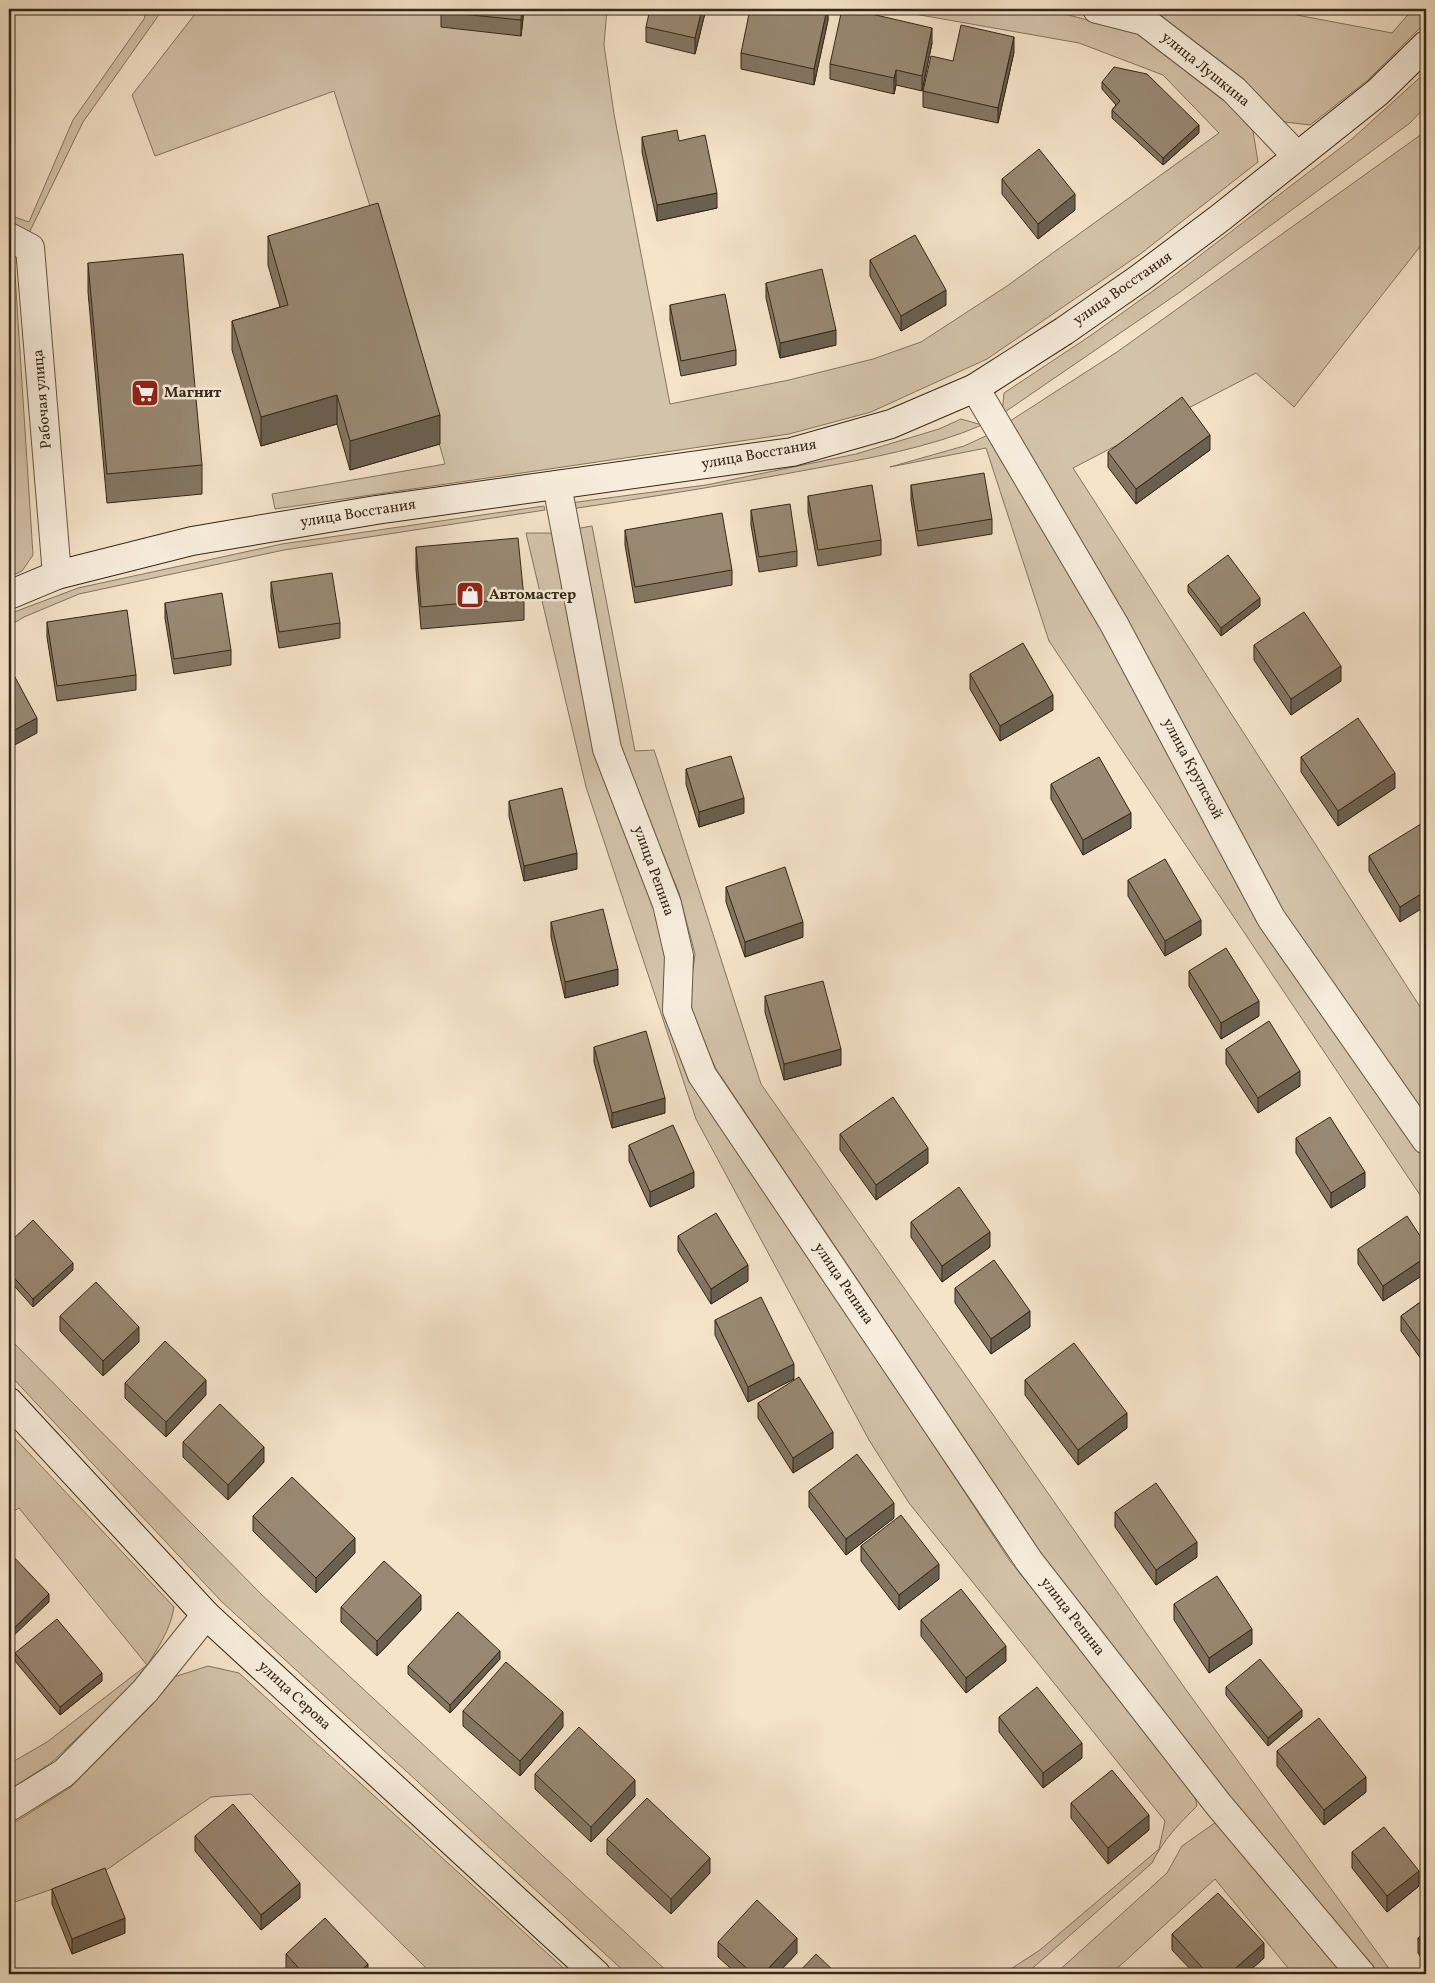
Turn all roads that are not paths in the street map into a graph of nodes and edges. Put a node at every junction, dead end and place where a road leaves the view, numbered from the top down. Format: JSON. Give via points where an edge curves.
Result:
{"nodes":[{"id":1,"x":1097,"y":9,"type":"edge"},
{"id":2,"x":1426,"y":45,"type":"edge"},
{"id":3,"x":1297,"y":156,"type":"junction"},
{"id":4,"x":9,"y":237,"type":"edge"},
{"id":5,"x":975,"y":388,"type":"junction"},
{"id":6,"x":557,"y":485,"type":"junction"},
{"id":7,"x":57,"y":575,"type":"junction"},
{"id":8,"x":9,"y":595,"type":"edge"},
{"id":9,"x":1426,"y":1140,"type":"edge"},
{"id":10,"x":9,"y":1402,"type":"edge"},
{"id":11,"x":206,"y":1615,"type":"junction"},
{"id":12,"x":9,"y":1807,"type":"edge"},
{"id":13,"x":596,"y":1974,"type":"edge"},
{"id":14,"x":1361,"y":1974,"type":"edge"}],
"edges":[{"from":1,"to":3,"type":"street","name":"улица Лушкина","via":[[1144,21],[1234,90]]},
{"from":2,"to":3,"type":"street","name":"улица Восстания","via":[[1378,92]]},
{"from":3,"to":5,"type":"street","name":"улица Восстания","via":[[1140,278]]},
{"from":4,"to":7,"type":"street","name":"Рабочая улица","via":[[30,248]]},
{"from":5,"to":6,"type":"street","name":"улица Восстания","via":[[891,424],[792,452]]},
{"from":5,"to":9,"type":"street","name":"улица Крупской","via":[[1114,624],[1271,918]]},
{"from":6,"to":7,"type":"street","name":"улица Восстания","via":[[192,540]]},
{"from":6,"to":14,"type":"street","name":"улица Репина","via":[[607,749],[667,904],[679,956],[677,1010],[702,1075],[1029,1561],[1218,1804]]},
{"from":7,"to":8,"type":"street","name":"улица Восстания"},
{"from":10,"to":11,"type":"street","name":"улица Серова"},
{"from":11,"to":12,"type":"street","via":[[145,1691],[64,1773]]},
{"from":11,"to":13,"type":"street","name":"улица Серова"}]}
